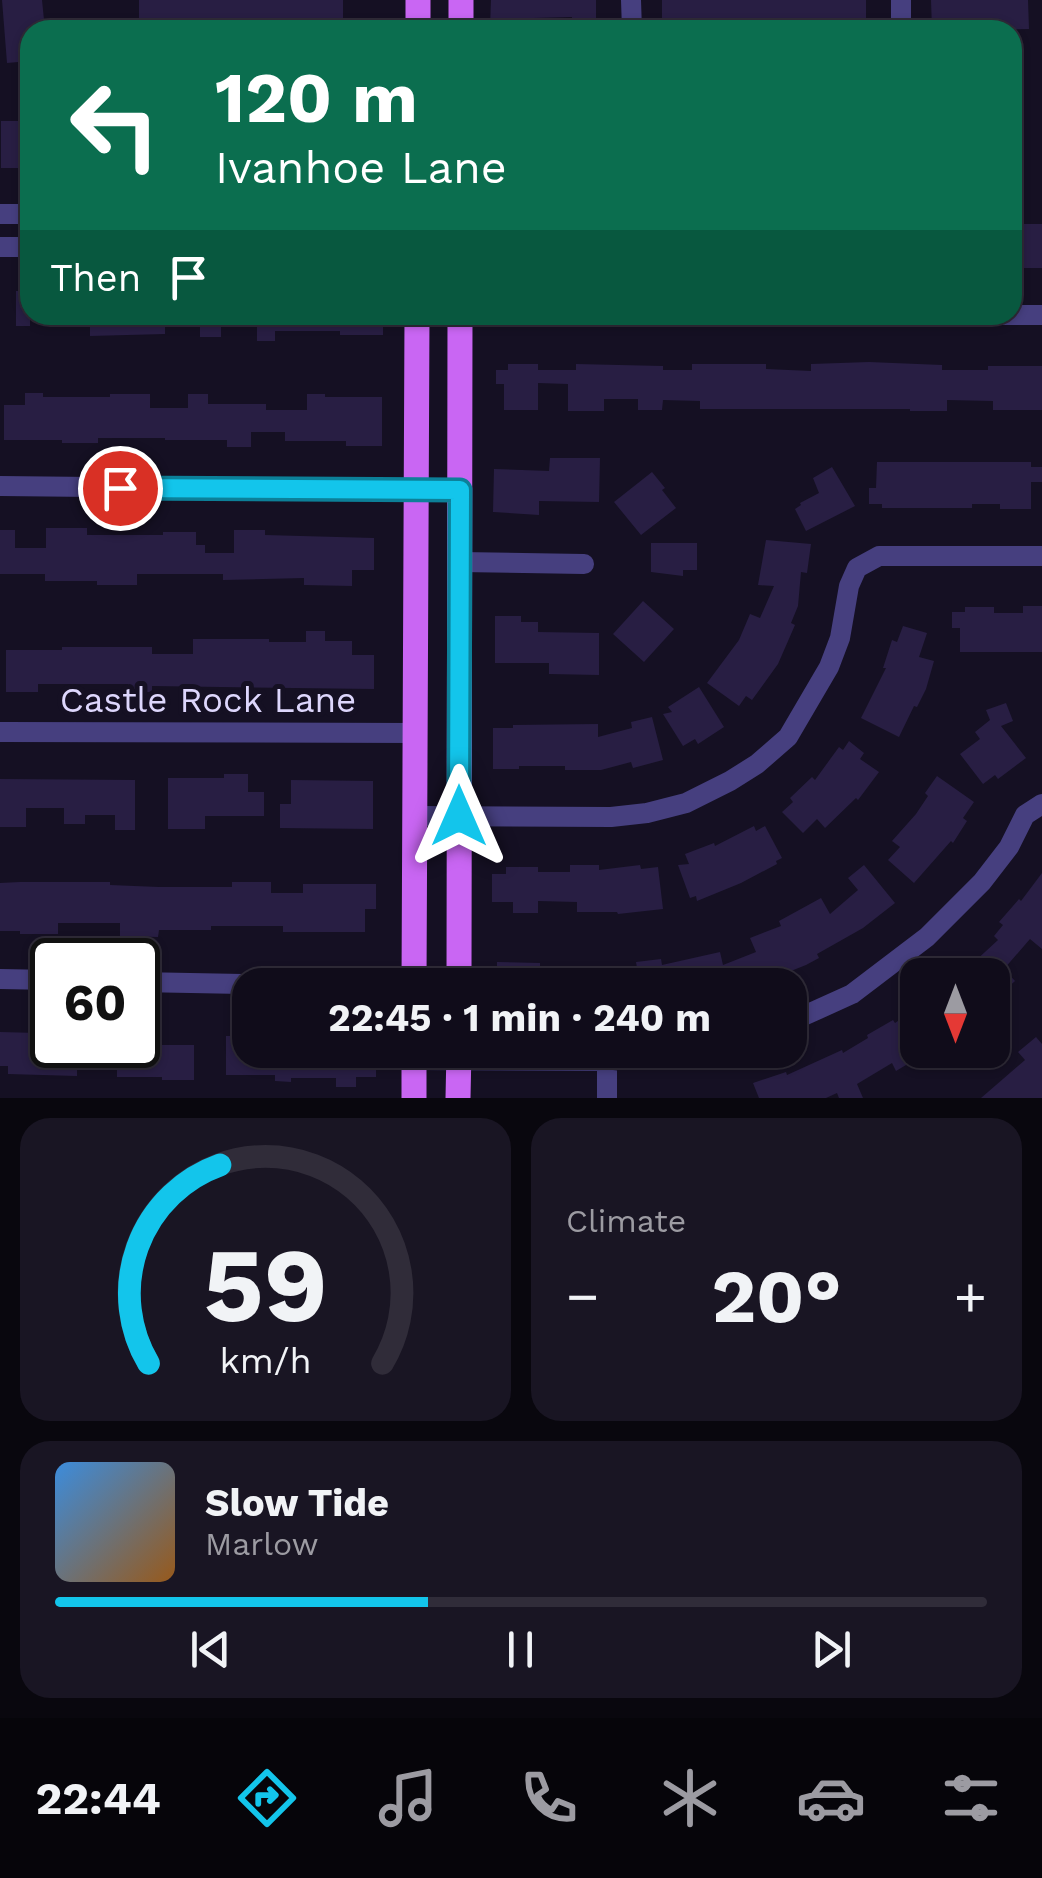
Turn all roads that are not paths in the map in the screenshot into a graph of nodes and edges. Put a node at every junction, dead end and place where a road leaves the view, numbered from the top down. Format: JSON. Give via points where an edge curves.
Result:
{"nodes":[{"id":1,"x":417,"y":325,"type":"edge"},
{"id":2,"x":460,"y":325,"type":"edge"},
{"id":3,"x":0,"y":486,"type":"edge"},
{"id":4,"x":416,"y":490,"type":"junction"},
{"id":5,"x":460,"y":490,"type":"junction"},
{"id":6,"x":1042,"y":556,"type":"edge"},
{"id":7,"x":460,"y":562,"type":"junction"},
{"id":8,"x":584,"y":564,"type":"dead end"},
{"id":9,"x":0,"y":732,"type":"edge"},
{"id":10,"x":415,"y":733,"type":"junction"},
{"id":11,"x":1042,"y":804,"type":"edge"},
{"id":12,"x":415,"y":816,"type":"junction"},
{"id":13,"x":459,"y":816,"type":"junction"},
{"id":14,"x":414,"y":968,"type":"edge"},
{"id":15,"x":459,"y":968,"type":"edge"},
{"id":16,"x":0,"y":979,"type":"edge"},
{"id":17,"x":30,"y":980,"type":"edge"},
{"id":18,"x":160,"y":982,"type":"edge"},
{"id":19,"x":232,"y":984,"type":"edge"},
{"id":20,"x":807,"y":1014,"type":"edge"},
{"id":21,"x":414,"y":1068,"type":"edge"},
{"id":22,"x":459,"y":1068,"type":"edge"},
{"id":23,"x":607,"y":1068,"type":"edge"},
{"id":24,"x":414,"y":1098,"type":"edge"},
{"id":25,"x":458,"y":1098,"type":"edge"},
{"id":26,"x":607,"y":1098,"type":"edge"}],
"edges":[{"from":1,"to":4,"type":"main road"},
{"from":2,"to":5,"type":"main road"},
{"from":3,"to":4,"type":"street"},
{"from":4,"to":5,"type":"street"},
{"from":4,"to":10,"type":"main road"},
{"from":5,"to":7,"type":"main road"},
{"from":6,"to":13,"type":"street","via":[[879,556],[857,568],[830,667],[788,737],[757,764],[686,803],[611,818]]},
{"from":7,"to":8,"type":"street"},
{"from":7,"to":13,"type":"main road"},
{"from":9,"to":10,"type":"street","name":"Castle Rock Lane"},
{"from":10,"to":12,"type":"main road"},
{"from":11,"to":20,"type":"street","via":[[1025,815],[982,882],[927,937],[852,994]]},
{"from":12,"to":13,"type":"street"},
{"from":12,"to":14,"type":"main road"},
{"from":13,"to":15,"type":"main road"},
{"from":16,"to":17,"type":"street"},
{"from":18,"to":19,"type":"street"},
{"from":21,"to":24,"type":"main road"},
{"from":22,"to":25,"type":"main road"},
{"from":23,"to":26,"type":"street"}]}
